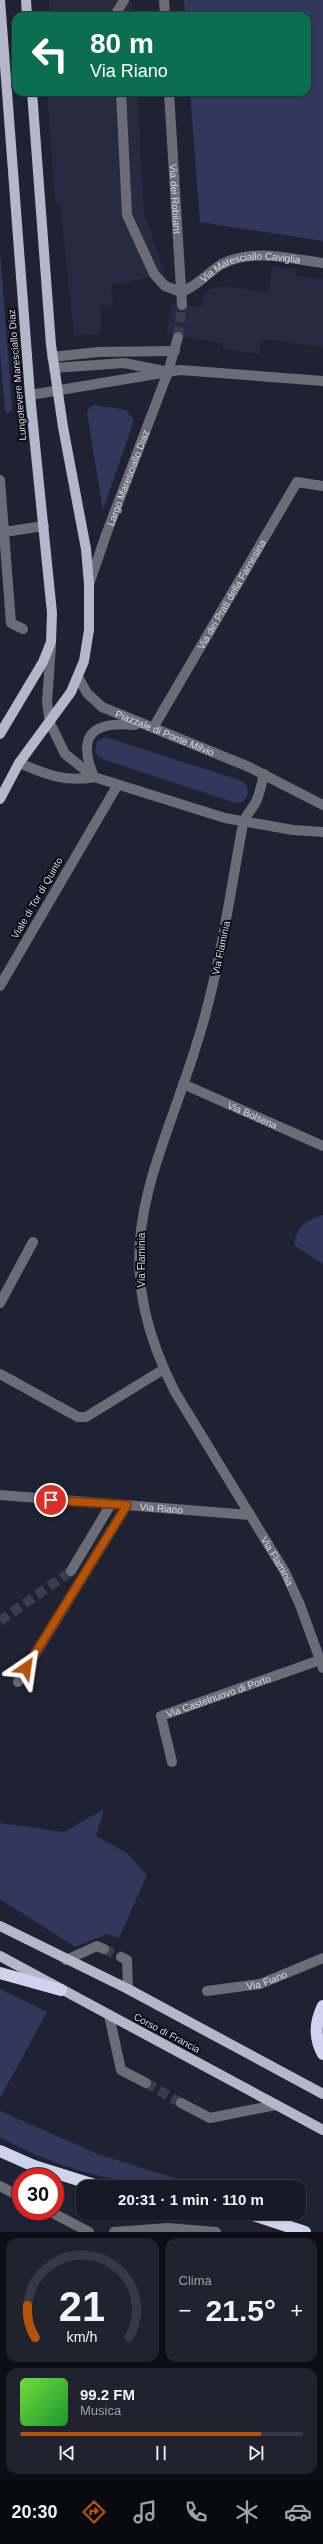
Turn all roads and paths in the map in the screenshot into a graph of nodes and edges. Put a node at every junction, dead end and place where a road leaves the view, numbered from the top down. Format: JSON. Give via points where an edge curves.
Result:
{"nodes":[{"id":1,"x":0,"y":0,"type":"edge"},
{"id":2,"x":26,"y":0,"type":"edge"},
{"id":3,"x":124,"y":0,"type":"edge"},
{"id":4,"x":164,"y":0,"type":"edge"},
{"id":5,"x":27,"y":12,"type":"edge"},
{"id":6,"x":117,"y":12,"type":"edge"},
{"id":7,"x":165,"y":12,"type":"edge"},
{"id":8,"x":32,"y":96,"type":"edge"},
{"id":9,"x":121,"y":96,"type":"edge"},
{"id":10,"x":170,"y":96,"type":"edge"},
{"id":11,"x":323,"y":263,"type":"edge"},
{"id":12,"x":181,"y":292,"type":"junction"},
{"id":13,"x":182,"y":305,"type":"tunnel mouth"},
{"id":14,"x":178,"y":337,"type":"tunnel mouth"},
{"id":15,"x":175,"y":351,"type":"junction"},
{"id":16,"x":52,"y":357,"type":"junction"},
{"id":17,"x":54,"y":368,"type":"junction"},
{"id":18,"x":168,"y":372,"type":"junction"},
{"id":19,"x":323,"y":381,"type":"edge"},
{"id":20,"x":58,"y":390,"type":"junction"},
{"id":21,"x":30,"y":395,"type":"junction"},
{"id":22,"x":0,"y":480,"type":"edge"},
{"id":23,"x":323,"y":486,"type":"edge"},
{"id":24,"x":44,"y":526,"type":"junction"},
{"id":25,"x":4,"y":532,"type":"junction"},
{"id":26,"x":90,"y":584,"type":"junction"},
{"id":27,"x":23,"y":629,"type":"dead end"},
{"id":28,"x":51,"y":642,"type":"junction"},
{"id":29,"x":78,"y":677,"type":"junction"},
{"id":30,"x":50,"y":722,"type":"junction"},
{"id":31,"x":149,"y":727,"type":"junction"},
{"id":32,"x":0,"y":734,"type":"edge"},
{"id":33,"x":19,"y":763,"type":"junction"},
{"id":34,"x":264,"y":774,"type":"junction"},
{"id":35,"x":94,"y":777,"type":"junction"},
{"id":36,"x":117,"y":786,"type":"junction"},
{"id":37,"x":0,"y":799,"type":"edge"},
{"id":38,"x":323,"y":805,"type":"edge"},
{"id":39,"x":244,"y":821,"type":"junction"},
{"id":40,"x":323,"y":832,"type":"edge"},
{"id":41,"x":0,"y":986,"type":"edge"},
{"id":42,"x":183,"y":1084,"type":"junction"},
{"id":43,"x":323,"y":1146,"type":"edge"},
{"id":44,"x":33,"y":1242,"type":"dead end"},
{"id":45,"x":0,"y":1302,"type":"edge"},
{"id":46,"x":164,"y":1369,"type":"junction"},
{"id":47,"x":0,"y":1374,"type":"edge"},
{"id":48,"x":0,"y":1495,"type":"edge"},
{"id":49,"x":111,"y":1504,"type":"junction"},
{"id":50,"x":127,"y":1505,"type":"junction"},
{"id":51,"x":250,"y":1515,"type":"junction"},
{"id":52,"x":71,"y":1571,"type":"tunnel mouth"},
{"id":53,"x":322,"y":1664,"type":"edge"},
{"id":54,"x":18,"y":1682,"type":"dead end"},
{"id":55,"x":172,"y":1762,"type":"dead end"},
{"id":56,"x":0,"y":1926,"type":"edge"},
{"id":57,"x":104,"y":1949,"type":"tunnel mouth"},
{"id":58,"x":0,"y":1956,"type":"edge"},
{"id":59,"x":121,"y":1957,"type":"tunnel mouth"},
{"id":60,"x":323,"y":1958,"type":"edge"},
{"id":61,"x":66,"y":1960,"type":"junction"},
{"id":62,"x":0,"y":1973,"type":"edge"},
{"id":63,"x":128,"y":1989,"type":"junction"},
{"id":64,"x":61,"y":1990,"type":"junction"},
{"id":65,"x":206,"y":1991,"type":"dead end"},
{"id":66,"x":323,"y":2006,"type":"edge"},
{"id":67,"x":109,"y":2015,"type":"junction"},
{"id":68,"x":323,"y":2054,"type":"edge"},
{"id":69,"x":146,"y":2083,"type":"tunnel mouth"},
{"id":70,"x":323,"y":2094,"type":"edge"},
{"id":71,"x":182,"y":2102,"type":"tunnel mouth"},
{"id":72,"x":276,"y":2105,"type":"junction"},
{"id":73,"x":323,"y":2130,"type":"edge"},
{"id":74,"x":0,"y":2151,"type":"edge"},
{"id":75,"x":79,"y":2180,"type":"edge"},
{"id":76,"x":0,"y":2186,"type":"edge"},
{"id":77,"x":12,"y":2192,"type":"edge"},
{"id":78,"x":64,"y":2219,"type":"edge"},
{"id":79,"x":268,"y":2220,"type":"edge"},
{"id":80,"x":89,"y":2232,"type":"edge"},
{"id":81,"x":114,"y":2232,"type":"edge"},
{"id":82,"x":216,"y":2232,"type":"edge"},
{"id":83,"x":305,"y":2232,"type":"edge"}],
"edges":[{"from":1,"to":21,"type":"main road","name":"Lungotevere Maresciallo Diaz"},
{"from":2,"to":5,"type":"main road"},
{"from":3,"to":6,"type":"street"},
{"from":4,"to":7,"type":"street"},
{"from":8,"to":16,"type":"main road"},
{"from":9,"to":12,"type":"street","via":[[127,215],[154,274],[165,286]]},
{"from":10,"to":12,"type":"street","name":"Via dei Robilant"},
{"from":11,"to":12,"type":"street","name":"Via Maresciallo Caviglia","via":[[266,256],[243,257],[223,264],[197,284]]},
{"from":12,"to":13,"type":"street","name":"Via dei Robilant"},
{"from":14,"to":15,"type":"street"},
{"from":15,"to":16,"type":"street","via":[[98,352]]},
{"from":15,"to":18,"type":"street"},
{"from":16,"to":17,"type":"main road"},
{"from":17,"to":18,"type":"street","via":[[131,364]]},
{"from":17,"to":20,"type":"main road"},
{"from":18,"to":19,"type":"street","via":[[192,370]]},
{"from":18,"to":20,"type":"street"},
{"from":18,"to":26,"type":"street","name":"Largo Maresciallo Diaz","via":[[107,532]]},
{"from":20,"to":21,"type":"street"},
{"from":20,"to":26,"type":"main road","via":[[84,532]]},
{"from":21,"to":24,"type":"main road","name":"Lungotevere Maresciallo Diaz"},
{"from":22,"to":25,"type":"street"},
{"from":23,"to":31,"type":"street","name":"Via dei Prati della Farnesina","via":[[298,482]]},
{"from":24,"to":25,"type":"street"},
{"from":24,"to":28,"type":"main road","name":"Lungotevere Maresciallo Diaz","via":[[52,600]]},
{"from":25,"to":27,"type":"street","via":[[11,623]]},
{"from":26,"to":29,"type":"main road","via":[[88,642]]},
{"from":28,"to":30,"type":"street","via":[[47,702]]},
{"from":28,"to":32,"type":"main road","name":"Lungotevere Maresciallo Diaz","via":[[34,680]]},
{"from":29,"to":30,"type":"main road","via":[[63,706]]},
{"from":29,"to":31,"type":"street","name":"Piazzale di Ponte Milvio","via":[[87,693],[102,708]]},
{"from":30,"to":33,"type":"main road"},
{"from":30,"to":35,"type":"street","via":[[65,754]]},
{"from":31,"to":34,"type":"street","name":"Piazzale di Ponte Milvio","via":[[200,745]]},
{"from":31,"to":35,"type":"street","via":[[111,725],[93,733],[85,751]]},
{"from":33,"to":35,"type":"street","via":[[60,779],[76,781]]},
{"from":33,"to":37,"type":"main road"},
{"from":34,"to":38,"type":"street","name":"Piazzale di Ponte Milvio"},
{"from":34,"to":39,"type":"street","via":[[258,795]]},
{"from":35,"to":36,"type":"street"},
{"from":36,"to":39,"type":"street","via":[[202,812]]},
{"from":36,"to":41,"type":"street","name":"Viale di Tor di Quinto"},
{"from":39,"to":40,"type":"street","via":[[293,830]]},
{"from":39,"to":42,"type":"street","name":"Via Flaminia","via":[[213,987]]},
{"from":42,"to":43,"type":"street","name":"Via Bolsena"},
{"from":42,"to":46,"type":"street","name":"Via Flaminia","via":[[152,1172],[140,1229],[142,1304]]},
{"from":44,"to":45,"type":"street"},
{"from":46,"to":47,"type":"street","via":[[86,1417],[70,1413]]},
{"from":46,"to":51,"type":"street","name":"Via Flaminia"},
{"from":48,"to":49,"type":"street","name":"Via Riano"},
{"from":49,"to":50,"type":"street","name":"Via Riano"},
{"from":49,"to":52,"type":"street"},
{"from":50,"to":51,"type":"street","name":"Via Riano"},
{"from":50,"to":54,"type":"street"},
{"from":51,"to":53,"type":"street","name":"Via Flaminia","via":[[291,1585]]},
{"from":53,"to":55,"type":"street","name":"Via Castelnuovo di Porto","via":[[161,1716]]},
{"from":56,"to":61,"type":"main road","name":"Corso di Francia"},
{"from":57,"to":61,"type":"street","via":[[97,1946]]},
{"from":58,"to":64,"type":"main road","name":"Corso di Francia"},
{"from":59,"to":63,"type":"street","via":[[127,1960]]},
{"from":60,"to":65,"type":"street","name":"Via Fiano","via":[[260,1984]]},
{"from":61,"to":63,"type":"main road","name":"Corso di Francia"},
{"from":62,"to":64,"type":"highway"},
{"from":63,"to":70,"type":"main road","name":"Corso di Francia"},
{"from":64,"to":67,"type":"main road","name":"Corso di Francia"},
{"from":66,"to":68,"type":"highway","via":[[316,2026],[318,2044]]},
{"from":67,"to":69,"type":"street","via":[[121,2070]]},
{"from":67,"to":72,"type":"main road","name":"Corso di Francia"},
{"from":71,"to":72,"type":"street","via":[[210,2118]]},
{"from":72,"to":73,"type":"main road","name":"Corso di Francia"},
{"from":74,"to":75,"type":"highway","via":[[34,2166]]},
{"from":76,"to":77,"type":"street"},
{"from":78,"to":80,"type":"street"},
{"from":79,"to":83,"type":"highway"},
{"from":81,"to":82,"type":"street","via":[[168,2228]]}]}
